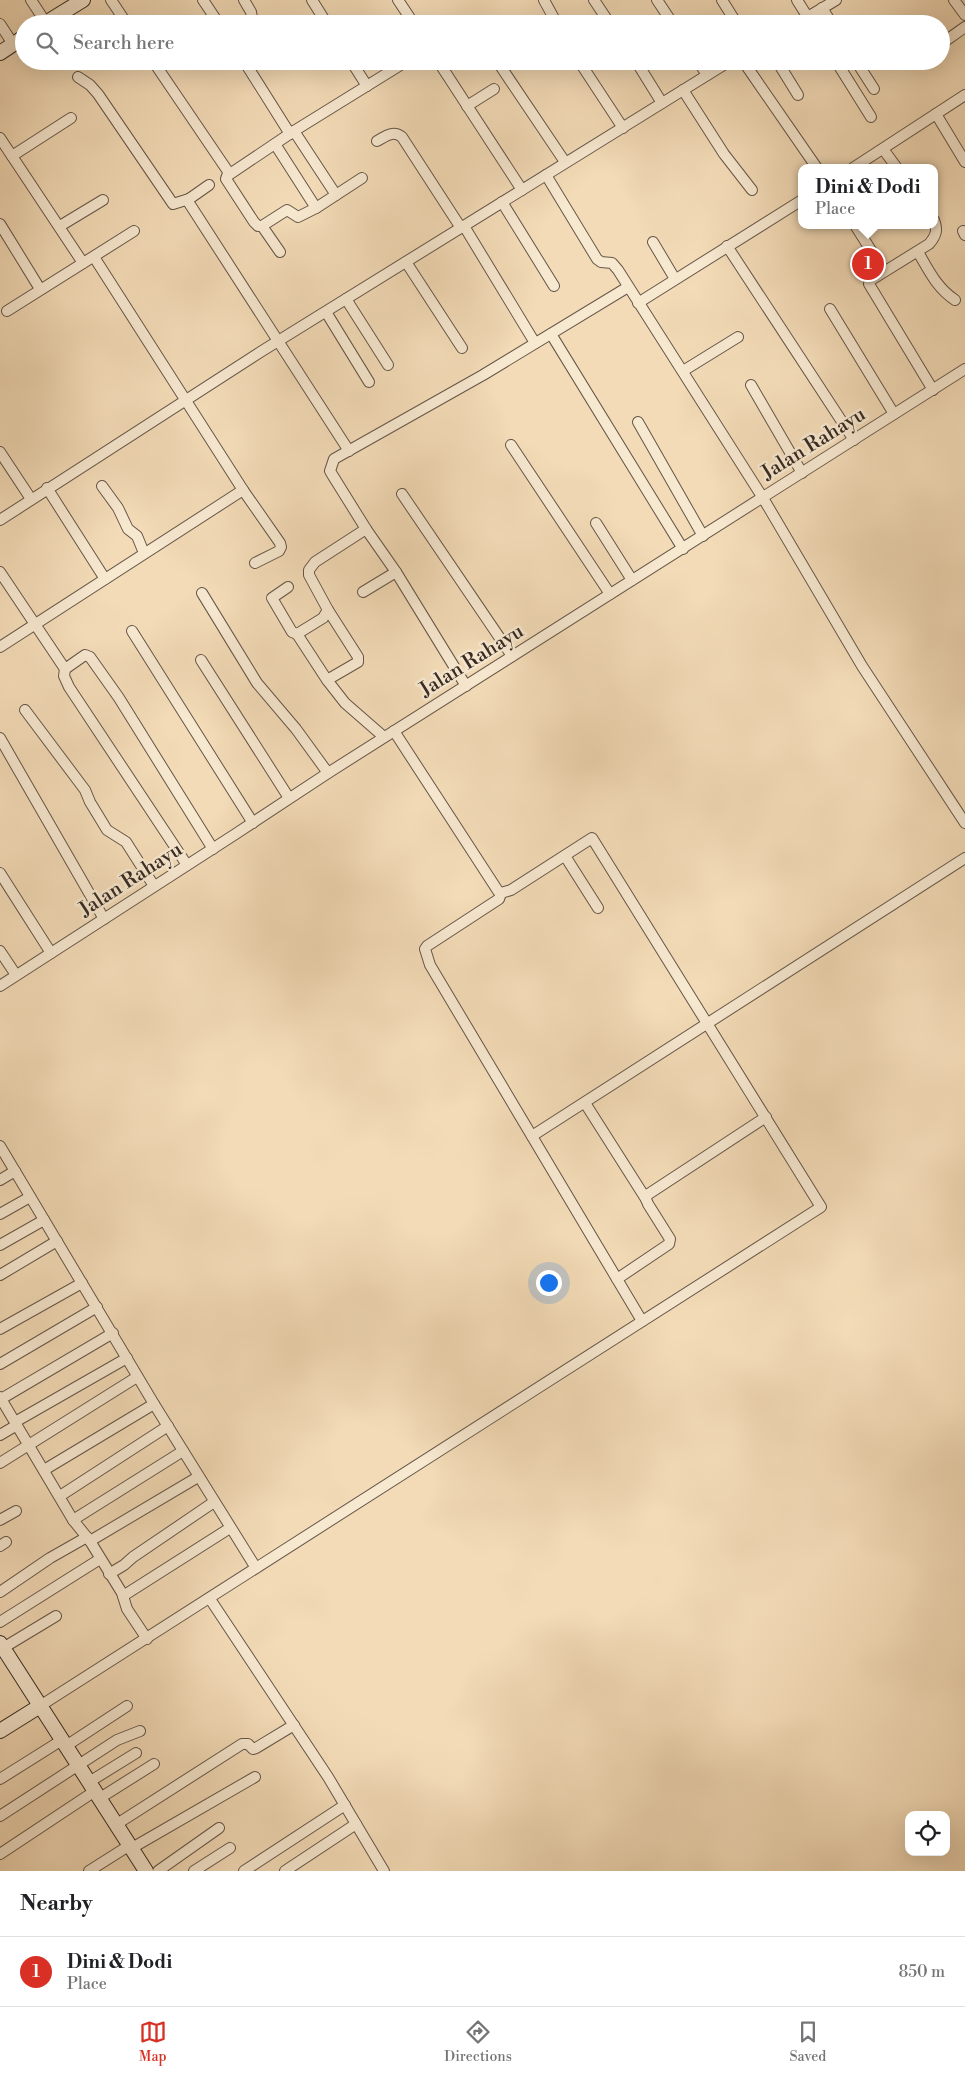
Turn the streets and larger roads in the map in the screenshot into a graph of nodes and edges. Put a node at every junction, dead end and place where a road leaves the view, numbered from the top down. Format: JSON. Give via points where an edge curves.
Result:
{"nodes":[{"id":1,"x":32,"y":0,"type":"edge"},
{"id":2,"x":83,"y":0,"type":"edge"},
{"id":3,"x":111,"y":0,"type":"edge"},
{"id":4,"x":203,"y":0,"type":"edge"},
{"id":5,"x":244,"y":0,"type":"edge"},
{"id":6,"x":312,"y":0,"type":"edge"},
{"id":7,"x":398,"y":0,"type":"edge"},
{"id":8,"x":544,"y":0,"type":"edge"},
{"id":9,"x":594,"y":0,"type":"edge"},
{"id":10,"x":657,"y":0,"type":"edge"},
{"id":11,"x":722,"y":0,"type":"edge"},
{"id":12,"x":797,"y":0,"type":"edge"},
{"id":13,"x":836,"y":0,"type":"edge"},
{"id":14,"x":954,"y":0,"type":"edge"},
{"id":15,"x":822,"y":8,"type":"junction"},
{"id":16,"x":40,"y":15,"type":"edge"},
{"id":17,"x":58,"y":15,"type":"edge"},
{"id":18,"x":121,"y":15,"type":"edge"},
{"id":19,"x":213,"y":15,"type":"edge"},
{"id":20,"x":251,"y":15,"type":"edge"},
{"id":21,"x":321,"y":15,"type":"edge"},
{"id":22,"x":408,"y":15,"type":"edge"},
{"id":23,"x":552,"y":15,"type":"edge"},
{"id":24,"x":604,"y":15,"type":"edge"},
{"id":25,"x":667,"y":15,"type":"edge"},
{"id":26,"x":731,"y":15,"type":"edge"},
{"id":27,"x":807,"y":15,"type":"edge"},
{"id":28,"x":815,"y":15,"type":"edge"},
{"id":29,"x":826,"y":15,"type":"edge"},
{"id":30,"x":965,"y":15,"type":"edge"},
{"id":31,"x":0,"y":24,"type":"edge"},
{"id":32,"x":965,"y":27,"type":"edge"},
{"id":33,"x":15,"y":38,"type":"edge"},
{"id":34,"x":950,"y":38,"type":"edge"},
{"id":35,"x":15,"y":43,"type":"edge"},
{"id":36,"x":0,"y":52,"type":"edge"},
{"id":37,"x":159,"y":70,"type":"edge"},
{"id":38,"x":250,"y":70,"type":"edge"},
{"id":39,"x":357,"y":70,"type":"edge"},
{"id":40,"x":393,"y":70,"type":"edge"},
{"id":41,"x":444,"y":70,"type":"edge"},
{"id":42,"x":503,"y":70,"type":"edge"},
{"id":43,"x":586,"y":70,"type":"edge"},
{"id":44,"x":642,"y":70,"type":"edge"},
{"id":45,"x":704,"y":70,"type":"edge"},
{"id":46,"x":715,"y":70,"type":"edge"},
{"id":47,"x":749,"y":70,"type":"edge"},
{"id":48,"x":783,"y":70,"type":"edge"},
{"id":49,"x":842,"y":70,"type":"edge"},
{"id":50,"x":862,"y":70,"type":"edge"},
{"id":51,"x":707,"y":75,"type":"junction"},
{"id":52,"x":78,"y":77,"type":"dead end"},
{"id":53,"x":367,"y":86,"type":"junction"},
{"id":54,"x":874,"y":88,"type":"dead end"},
{"id":55,"x":494,"y":89,"type":"dead end"},
{"id":56,"x":683,"y":90,"type":"junction"},
{"id":57,"x":798,"y":95,"type":"dead end"},
{"id":58,"x":965,"y":95,"type":"edge"},
{"id":59,"x":662,"y":103,"type":"junction"},
{"id":60,"x":467,"y":106,"type":"junction"},
{"id":61,"x":936,"y":114,"type":"junction"},
{"id":62,"x":871,"y":117,"type":"dead end"},
{"id":63,"x":71,"y":118,"type":"dead end"},
{"id":64,"x":623,"y":128,"type":"junction"},
{"id":65,"x":292,"y":132,"type":"junction"},
{"id":66,"x":0,"y":138,"type":"edge"},
{"id":67,"x":377,"y":141,"type":"dead end"},
{"id":68,"x":275,"y":144,"type":"junction"},
{"id":69,"x":883,"y":149,"type":"junction"},
{"id":70,"x":12,"y":156,"type":"junction"},
{"id":71,"x":566,"y":162,"type":"junction"},
{"id":72,"x":965,"y":162,"type":"edge"},
{"id":73,"x":814,"y":164,"type":"edge"},
{"id":74,"x":859,"y":164,"type":"edge"},
{"id":75,"x":894,"y":164,"type":"edge"},
{"id":76,"x":229,"y":173,"type":"junction"},
{"id":77,"x":546,"y":175,"type":"junction"},
{"id":78,"x":362,"y":178,"type":"dead end"},
{"id":79,"x":208,"y":185,"type":"dead end"},
{"id":80,"x":522,"y":190,"type":"junction"},
{"id":81,"x":752,"y":190,"type":"dead end"},
{"id":82,"x":336,"y":195,"type":"junction"},
{"id":83,"x":189,"y":198,"type":"junction"},
{"id":84,"x":103,"y":200,"type":"dead end"},
{"id":85,"x":502,"y":202,"type":"junction"},
{"id":86,"x":798,"y":202,"type":"edge"},
{"id":87,"x":316,"y":208,"type":"junction"},
{"id":88,"x":0,"y":224,"type":"edge"},
{"id":89,"x":60,"y":226,"type":"junction"},
{"id":90,"x":262,"y":226,"type":"junction"},
{"id":91,"x":462,"y":227,"type":"junction"},
{"id":92,"x":858,"y":229,"type":"edge"},
{"id":93,"x":937,"y":229,"type":"edge"},
{"id":94,"x":134,"y":231,"type":"dead end"},
{"id":95,"x":653,"y":242,"type":"dead end"},
{"id":96,"x":727,"y":246,"type":"junction"},
{"id":97,"x":280,"y":252,"type":"dead end"},
{"id":98,"x":918,"y":252,"type":"junction"},
{"id":99,"x":94,"y":257,"type":"junction"},
{"id":100,"x":406,"y":262,"type":"junction"},
{"id":101,"x":83,"y":263,"type":"junction"},
{"id":102,"x":884,"y":271,"type":"junction"},
{"id":103,"x":676,"y":279,"type":"junction"},
{"id":104,"x":554,"y":286,"type":"dead end"},
{"id":105,"x":628,"y":287,"type":"junction"},
{"id":106,"x":40,"y":289,"type":"junction"},
{"id":107,"x":346,"y":299,"type":"junction"},
{"id":108,"x":955,"y":300,"type":"dead end"},
{"id":109,"x":638,"y":303,"type":"junction"},
{"id":110,"x":830,"y":309,"type":"dead end"},
{"id":111,"x":7,"y":311,"type":"dead end"},
{"id":112,"x":326,"y":312,"type":"junction"},
{"id":113,"x":551,"y":334,"type":"junction"},
{"id":114,"x":738,"y":337,"type":"dead end"},
{"id":115,"x":278,"y":341,"type":"junction"},
{"id":116,"x":535,"y":343,"type":"junction"},
{"id":117,"x":462,"y":348,"type":"dead end"},
{"id":118,"x":388,"y":365,"type":"dead end"},
{"id":119,"x":965,"y":369,"type":"edge"},
{"id":120,"x":683,"y":371,"type":"junction"},
{"id":121,"x":369,"y":382,"type":"dead end"},
{"id":122,"x":751,"y":385,"type":"dead end"},
{"id":123,"x":932,"y":390,"type":"junction"},
{"id":124,"x":185,"y":400,"type":"junction"},
{"id":125,"x":894,"y":414,"type":"junction"},
{"id":126,"x":638,"y":422,"type":"dead end"},
{"id":127,"x":854,"y":440,"type":"junction"},
{"id":128,"x":511,"y":445,"type":"dead end"},
{"id":129,"x":348,"y":451,"type":"junction"},
{"id":130,"x":0,"y":452,"type":"edge"},
{"id":131,"x":802,"y":472,"type":"junction"},
{"id":132,"x":102,"y":486,"type":"dead end"},
{"id":133,"x":47,"y":488,"type":"junction"},
{"id":134,"x":243,"y":490,"type":"junction"},
{"id":135,"x":402,"y":494,"type":"dead end"},
{"id":136,"x":763,"y":498,"type":"junction"},
{"id":137,"x":31,"y":499,"type":"junction"},
{"id":138,"x":0,"y":520,"type":"edge"},
{"id":139,"x":596,"y":524,"type":"dead end"},
{"id":140,"x":366,"y":529,"type":"junction"},
{"id":141,"x":702,"y":536,"type":"junction"},
{"id":142,"x":683,"y":549,"type":"junction"},
{"id":143,"x":144,"y":553,"type":"junction"},
{"id":144,"x":256,"y":564,"type":"dead end"},
{"id":145,"x":0,"y":572,"type":"edge"},
{"id":146,"x":396,"y":572,"type":"junction"},
{"id":147,"x":105,"y":579,"type":"junction"},
{"id":148,"x":632,"y":580,"type":"junction"},
{"id":149,"x":288,"y":587,"type":"dead end"},
{"id":150,"x":363,"y":592,"type":"dead end"},
{"id":151,"x":202,"y":593,"type":"dead end"},
{"id":152,"x":610,"y":594,"type":"junction"},
{"id":153,"x":328,"y":615,"type":"junction"},
{"id":154,"x":36,"y":624,"type":"junction"},
{"id":155,"x":132,"y":631,"type":"dead end"},
{"id":156,"x":297,"y":634,"type":"junction"},
{"id":157,"x":0,"y":647,"type":"edge"},
{"id":158,"x":512,"y":656,"type":"junction"},
{"id":159,"x":201,"y":660,"type":"dead end"},
{"id":160,"x":65,"y":669,"type":"junction"},
{"id":161,"x":327,"y":680,"type":"junction"},
{"id":162,"x":466,"y":686,"type":"junction"},
{"id":163,"x":25,"y":710,"type":"dead end"},
{"id":164,"x":394,"y":731,"type":"junction"},
{"id":165,"x":384,"y":737,"type":"junction"},
{"id":166,"x":0,"y":738,"type":"edge"},
{"id":167,"x":328,"y":773,"type":"junction"},
{"id":168,"x":289,"y":798,"type":"junction"},
{"id":169,"x":253,"y":823,"type":"junction"},
{"id":170,"x":965,"y":823,"type":"edge"},
{"id":171,"x":213,"y":849,"type":"junction"},
{"id":172,"x":565,"y":856,"type":"junction"},
{"id":173,"x":965,"y":858,"type":"edge"},
{"id":174,"x":187,"y":865,"type":"junction"},
{"id":175,"x":0,"y":873,"type":"edge"},
{"id":176,"x":154,"y":886,"type":"junction"},
{"id":177,"x":501,"y":892,"type":"junction"},
{"id":178,"x":598,"y":908,"type":"dead end"},
{"id":179,"x":104,"y":919,"type":"junction"},
{"id":180,"x":0,"y":950,"type":"edge"},
{"id":181,"x":51,"y":953,"type":"junction"},
{"id":182,"x":16,"y":975,"type":"junction"},
{"id":183,"x":0,"y":986,"type":"edge"},
{"id":184,"x":707,"y":1024,"type":"junction"},
{"id":185,"x":585,"y":1102,"type":"junction"},
{"id":186,"x":766,"y":1118,"type":"junction"},
{"id":187,"x":532,"y":1136,"type":"junction"},
{"id":188,"x":1,"y":1149,"type":"edge"},
{"id":189,"x":15,"y":1171,"type":"junction"},
{"id":190,"x":0,"y":1180,"type":"edge"},
{"id":191,"x":30,"y":1196,"type":"junction"},
{"id":192,"x":646,"y":1199,"type":"junction"},
{"id":193,"x":0,"y":1214,"type":"edge"},
{"id":194,"x":44,"y":1220,"type":"junction"},
{"id":195,"x":57,"y":1241,"type":"junction"},
{"id":196,"x":0,"y":1245,"type":"edge"},
{"id":197,"x":0,"y":1275,"type":"edge"},
{"id":198,"x":617,"y":1279,"type":"junction"},
{"id":199,"x":82,"y":1283,"type":"junction"},
{"id":200,"x":97,"y":1307,"type":"junction"},
{"id":201,"x":642,"y":1322,"type":"junction"},
{"id":202,"x":0,"y":1329,"type":"edge"},
{"id":203,"x":113,"y":1333,"type":"junction"},
{"id":204,"x":127,"y":1358,"type":"junction"},
{"id":205,"x":0,"y":1364,"type":"edge"},
{"id":206,"x":137,"y":1377,"type":"junction"},
{"id":207,"x":1,"y":1398,"type":"edge"},
{"id":208,"x":154,"y":1404,"type":"junction"},
{"id":209,"x":16,"y":1423,"type":"junction"},
{"id":210,"x":168,"y":1426,"type":"junction"},
{"id":211,"x":0,"y":1435,"type":"edge"},
{"id":212,"x":29,"y":1446,"type":"junction"},
{"id":213,"x":183,"y":1451,"type":"junction"},
{"id":214,"x":0,"y":1463,"type":"edge"},
{"id":215,"x":44,"y":1470,"type":"junction"},
{"id":216,"x":198,"y":1477,"type":"junction"},
{"id":217,"x":60,"y":1496,"type":"junction"},
{"id":218,"x":214,"y":1502,"type":"junction"},
{"id":219,"x":16,"y":1511,"type":"dead end"},
{"id":220,"x":0,"y":1520,"type":"edge"},
{"id":221,"x":73,"y":1520,"type":"junction"},
{"id":222,"x":230,"y":1528,"type":"junction"},
{"id":223,"x":88,"y":1539,"type":"junction"},
{"id":224,"x":100,"y":1559,"type":"junction"},
{"id":225,"x":256,"y":1568,"type":"junction"},
{"id":226,"x":109,"y":1574,"type":"junction"},
{"id":227,"x":0,"y":1592,"type":"edge"},
{"id":228,"x":123,"y":1596,"type":"junction"},
{"id":229,"x":210,"y":1599,"type":"junction"},
{"id":230,"x":56,"y":1616,"type":"dead end"},
{"id":231,"x":0,"y":1622,"type":"edge"},
{"id":232,"x":147,"y":1640,"type":"junction"},
{"id":233,"x":2,"y":1646,"type":"edge"},
{"id":234,"x":40,"y":1706,"type":"junction"},
{"id":235,"x":127,"y":1706,"type":"dead end"},
{"id":236,"x":294,"y":1725,"type":"junction"},
{"id":237,"x":0,"y":1731,"type":"edge"},
{"id":238,"x":140,"y":1731,"type":"dead end"},
{"id":239,"x":64,"y":1743,"type":"junction"},
{"id":240,"x":136,"y":1753,"type":"dead end"},
{"id":241,"x":78,"y":1764,"type":"junction"},
{"id":242,"x":154,"y":1764,"type":"dead end"},
{"id":243,"x":256,"y":1776,"type":"dead end"},
{"id":244,"x":0,"y":1779,"type":"edge"},
{"id":245,"x":95,"y":1790,"type":"junction"},
{"id":246,"x":345,"y":1805,"type":"junction"},
{"id":247,"x":0,"y":1816,"type":"edge"},
{"id":248,"x":117,"y":1824,"type":"junction"},
{"id":249,"x":356,"y":1824,"type":"junction"},
{"id":250,"x":219,"y":1828,"type":"dead end"},
{"id":251,"x":131,"y":1846,"type":"junction"},
{"id":252,"x":230,"y":1848,"type":"dead end"},
{"id":253,"x":0,"y":1854,"type":"edge"},
{"id":254,"x":89,"y":1871,"type":"edge"},
{"id":255,"x":148,"y":1871,"type":"edge"},
{"id":256,"x":194,"y":1871,"type":"edge"},
{"id":257,"x":244,"y":1871,"type":"edge"},
{"id":258,"x":285,"y":1871,"type":"edge"},
{"id":259,"x":384,"y":1871,"type":"edge"}],
"edges":[{"from":1,"to":16,"type":"street"},
{"from":2,"to":17,"type":"street"},
{"from":3,"to":18,"type":"street"},
{"from":4,"to":19,"type":"street"},
{"from":5,"to":20,"type":"street"},
{"from":6,"to":21,"type":"street"},
{"from":7,"to":22,"type":"street"},
{"from":8,"to":23,"type":"street"},
{"from":9,"to":24,"type":"street"},
{"from":10,"to":25,"type":"street"},
{"from":11,"to":26,"type":"street"},
{"from":12,"to":27,"type":"street"},
{"from":13,"to":15,"type":"street"},
{"from":14,"to":30,"type":"street"},
{"from":15,"to":28,"type":"street"},
{"from":15,"to":29,"type":"street"},
{"from":31,"to":33,"type":"street"},
{"from":32,"to":34,"type":"street"},
{"from":35,"to":36,"type":"street"},
{"from":37,"to":76,"type":"street"},
{"from":38,"to":65,"type":"street"},
{"from":39,"to":53,"type":"street"},
{"from":40,"to":53,"type":"street"},
{"from":41,"to":60,"type":"street"},
{"from":42,"to":71,"type":"street"},
{"from":43,"to":64,"type":"street"},
{"from":44,"to":59,"type":"street"},
{"from":45,"to":51,"type":"street"},
{"from":46,"to":51,"type":"street"},
{"from":47,"to":73,"type":"street"},
{"from":48,"to":57,"type":"street"},
{"from":49,"to":62,"type":"street"},
{"from":50,"to":54,"type":"street"},
{"from":51,"to":56,"type":"street"},
{"from":52,"to":83,"type":"street","via":[[98,94],[173,204]]},
{"from":53,"to":65,"type":"street"},
{"from":55,"to":60,"type":"street"},
{"from":56,"to":59,"type":"street"},
{"from":56,"to":81,"type":"street","via":[[724,154]]},
{"from":58,"to":61,"type":"street"},
{"from":59,"to":64,"type":"street"},
{"from":60,"to":80,"type":"street"},
{"from":61,"to":69,"type":"street"},
{"from":61,"to":72,"type":"street"},
{"from":63,"to":70,"type":"street"},
{"from":64,"to":71,"type":"street"},
{"from":65,"to":68,"type":"street"},
{"from":65,"to":82,"type":"street"},
{"from":66,"to":70,"type":"street"},
{"from":67,"to":91,"type":"street","via":[[392,133],[402,136]]},
{"from":68,"to":76,"type":"street"},
{"from":68,"to":87,"type":"street"},
{"from":69,"to":74,"type":"street"},
{"from":69,"to":75,"type":"street"},
{"from":70,"to":89,"type":"street"},
{"from":71,"to":77,"type":"street"},
{"from":76,"to":90,"type":"street","via":[[226,179],[254,222]]},
{"from":77,"to":80,"type":"street"},
{"from":77,"to":105,"type":"street","via":[[592,252],[601,262],[614,264]]},
{"from":78,"to":82,"type":"street"},
{"from":79,"to":83,"type":"street"},
{"from":80,"to":85,"type":"street"},
{"from":82,"to":87,"type":"street"},
{"from":83,"to":115,"type":"street","via":[[189,203]]},
{"from":84,"to":89,"type":"street"},
{"from":85,"to":91,"type":"street"},
{"from":85,"to":104,"type":"street"},
{"from":86,"to":96,"type":"street"},
{"from":87,"to":90,"type":"street","via":[[298,217],[287,210]]},
{"from":88,"to":106,"type":"street"},
{"from":89,"to":101,"type":"street"},
{"from":90,"to":97,"type":"street"},
{"from":91,"to":100,"type":"street"},
{"from":91,"to":116,"type":"street"},
{"from":92,"to":102,"type":"street"},
{"from":93,"to":98,"type":"street","via":[[934,238]]},
{"from":94,"to":99,"type":"street"},
{"from":95,"to":103,"type":"street"},
{"from":96,"to":103,"type":"street"},
{"from":96,"to":127,"type":"street"},
{"from":98,"to":102,"type":"street"},
{"from":98,"to":108,"type":"street","via":[[935,282]]},
{"from":99,"to":101,"type":"street"},
{"from":99,"to":124,"type":"street"},
{"from":100,"to":107,"type":"street"},
{"from":100,"to":117,"type":"street"},
{"from":101,"to":106,"type":"street"},
{"from":102,"to":123,"type":"street","via":[[871,280],[869,286]]},
{"from":103,"to":109,"type":"street"},
{"from":105,"to":109,"type":"street"},
{"from":105,"to":113,"type":"street"},
{"from":106,"to":111,"type":"street"},
{"from":107,"to":112,"type":"street"},
{"from":107,"to":118,"type":"street"},
{"from":109,"to":120,"type":"street"},
{"from":110,"to":125,"type":"street"},
{"from":112,"to":115,"type":"street"},
{"from":112,"to":121,"type":"street"},
{"from":113,"to":116,"type":"street"},
{"from":113,"to":142,"type":"street"},
{"from":114,"to":120,"type":"street"},
{"from":115,"to":124,"type":"street"},
{"from":115,"to":129,"type":"street"},
{"from":116,"to":129,"type":"street"},
{"from":119,"to":123,"type":"street","name":"Jalan Rahayu"},
{"from":120,"to":136,"type":"street"},
{"from":122,"to":131,"type":"street"},
{"from":123,"to":125,"type":"street","name":"Jalan Rahayu"},
{"from":124,"to":133,"type":"street"},
{"from":124,"to":134,"type":"street"},
{"from":125,"to":127,"type":"street","name":"Jalan Rahayu"},
{"from":126,"to":141,"type":"street"},
{"from":127,"to":131,"type":"street","name":"Jalan Rahayu"},
{"from":128,"to":152,"type":"street"},
{"from":129,"to":140,"type":"street","via":[[334,459],[330,471]]},
{"from":130,"to":137,"type":"street"},
{"from":131,"to":136,"type":"street","name":"Jalan Rahayu"},
{"from":132,"to":143,"type":"street","via":[[128,529],[137,536]]},
{"from":133,"to":137,"type":"street"},
{"from":133,"to":147,"type":"street"},
{"from":134,"to":143,"type":"street"},
{"from":134,"to":144,"type":"street","via":[[281,547]]},
{"from":135,"to":158,"type":"street"},
{"from":136,"to":141,"type":"street","name":"Jalan Rahayu"},
{"from":136,"to":170,"type":"street","via":[[862,666]]},
{"from":137,"to":138,"type":"street"},
{"from":139,"to":148,"type":"street"},
{"from":140,"to":146,"type":"street"},
{"from":140,"to":153,"type":"street","via":[[314,562],[309,570]]},
{"from":141,"to":142,"type":"street","name":"Jalan Rahayu"},
{"from":142,"to":148,"type":"street","name":"Jalan Rahayu"},
{"from":143,"to":147,"type":"street"},
{"from":145,"to":154,"type":"street"},
{"from":146,"to":150,"type":"street"},
{"from":146,"to":162,"type":"street"},
{"from":147,"to":154,"type":"street"},
{"from":148,"to":152,"type":"street","name":"Jalan Rahayu"},
{"from":149,"to":156,"type":"street","via":[[272,598],[292,632]]},
{"from":151,"to":167,"type":"street","via":[[257,682]]},
{"from":152,"to":158,"type":"street","name":"Jalan Rahayu"},
{"from":153,"to":156,"type":"street"},
{"from":153,"to":161,"type":"street","via":[[359,660]]},
{"from":154,"to":157,"type":"street"},
{"from":154,"to":160,"type":"street"},
{"from":155,"to":169,"type":"street"},
{"from":156,"to":161,"type":"street"},
{"from":158,"to":162,"type":"street","name":"Jalan Rahayu"},
{"from":159,"to":168,"type":"street"},
{"from":160,"to":171,"type":"street","via":[[85,655],[90,657]]},
{"from":160,"to":174,"type":"street","via":[[69,687]]},
{"from":161,"to":165,"type":"street","via":[[345,703]]},
{"from":162,"to":164,"type":"street","name":"Jalan Rahayu"},
{"from":163,"to":176,"type":"street","via":[[85,790],[107,830],[126,842]]},
{"from":164,"to":165,"type":"street","name":"Jalan Rahayu"},
{"from":164,"to":177,"type":"street"},
{"from":165,"to":167,"type":"street","name":"Jalan Rahayu"},
{"from":166,"to":179,"type":"street"},
{"from":167,"to":168,"type":"street","name":"Jalan Rahayu"},
{"from":168,"to":169,"type":"street","name":"Jalan Rahayu"},
{"from":169,"to":171,"type":"street","name":"Jalan Rahayu"},
{"from":171,"to":174,"type":"street","name":"Jalan Rahayu"},
{"from":172,"to":177,"type":"street","via":[[511,890]]},
{"from":172,"to":178,"type":"street"},
{"from":172,"to":184,"type":"street","via":[[592,838]]},
{"from":173,"to":184,"type":"street"},
{"from":174,"to":176,"type":"street","name":"Jalan Rahayu"},
{"from":175,"to":181,"type":"street"},
{"from":176,"to":179,"type":"street","name":"Jalan Rahayu"},
{"from":177,"to":187,"type":"street","via":[[499,899],[425,949],[430,966]]},
{"from":179,"to":181,"type":"street","name":"Jalan Rahayu"},
{"from":180,"to":182,"type":"street"},
{"from":181,"to":182,"type":"street","name":"Jalan Rahayu"},
{"from":182,"to":183,"type":"street","name":"Jalan Rahayu"},
{"from":184,"to":185,"type":"street"},
{"from":184,"to":186,"type":"street"},
{"from":185,"to":187,"type":"street"},
{"from":185,"to":192,"type":"street"},
{"from":186,"to":192,"type":"street","via":[[652,1190]]},
{"from":186,"to":201,"type":"street","via":[[822,1207]]},
{"from":187,"to":198,"type":"street"},
{"from":188,"to":189,"type":"street"},
{"from":189,"to":190,"type":"street"},
{"from":189,"to":191,"type":"street"},
{"from":191,"to":193,"type":"street"},
{"from":191,"to":194,"type":"street"},
{"from":192,"to":198,"type":"street","via":[[670,1239],[669,1244]]},
{"from":194,"to":195,"type":"street"},
{"from":194,"to":196,"type":"street"},
{"from":195,"to":197,"type":"street"},
{"from":195,"to":199,"type":"street"},
{"from":198,"to":201,"type":"street"},
{"from":199,"to":200,"type":"street"},
{"from":199,"to":202,"type":"street"},
{"from":200,"to":203,"type":"street"},
{"from":200,"to":205,"type":"street"},
{"from":201,"to":225,"type":"street"},
{"from":203,"to":204,"type":"street"},
{"from":203,"to":207,"type":"street"},
{"from":204,"to":206,"type":"street"},
{"from":204,"to":209,"type":"street"},
{"from":206,"to":208,"type":"street"},
{"from":206,"to":212,"type":"street"},
{"from":207,"to":209,"type":"street"},
{"from":208,"to":210,"type":"street"},
{"from":208,"to":215,"type":"street"},
{"from":209,"to":211,"type":"street"},
{"from":209,"to":212,"type":"street"},
{"from":210,"to":213,"type":"street"},
{"from":210,"to":217,"type":"street"},
{"from":212,"to":214,"type":"street"},
{"from":212,"to":215,"type":"street"},
{"from":213,"to":216,"type":"street"},
{"from":213,"to":221,"type":"street"},
{"from":215,"to":217,"type":"street"},
{"from":216,"to":218,"type":"street"},
{"from":216,"to":223,"type":"street"},
{"from":217,"to":221,"type":"street"},
{"from":218,"to":222,"type":"street"},
{"from":218,"to":226,"type":"street"},
{"from":219,"to":220,"type":"street"},
{"from":221,"to":223,"type":"street"},
{"from":222,"to":225,"type":"street"},
{"from":222,"to":228,"type":"street"},
{"from":223,"to":224,"type":"street"},
{"from":223,"to":227,"type":"street","via":[[50,1558]]},
{"from":224,"to":226,"type":"street"},
{"from":224,"to":231,"type":"street"},
{"from":225,"to":229,"type":"street"},
{"from":226,"to":228,"type":"street"},
{"from":228,"to":232,"type":"street","via":[[126,1607]]},
{"from":229,"to":232,"type":"street"},
{"from":229,"to":236,"type":"street"},
{"from":230,"to":233,"type":"street"},
{"from":232,"to":234,"type":"street"},
{"from":233,"to":234,"type":"street"},
{"from":234,"to":237,"type":"street"},
{"from":234,"to":239,"type":"street"},
{"from":235,"to":239,"type":"street"},
{"from":236,"to":246,"type":"street"},
{"from":236,"to":248,"type":"street","via":[[256,1748],[242,1744]]},
{"from":238,"to":241,"type":"street","via":[[117,1740]]},
{"from":239,"to":241,"type":"street"},
{"from":239,"to":244,"type":"street"},
{"from":240,"to":245,"type":"street"},
{"from":241,"to":245,"type":"street"},
{"from":241,"to":247,"type":"street"},
{"from":242,"to":245,"type":"street"},
{"from":243,"to":251,"type":"street"},
{"from":245,"to":248,"type":"street"},
{"from":245,"to":253,"type":"street"},
{"from":246,"to":249,"type":"street"},
{"from":246,"to":257,"type":"street"},
{"from":248,"to":251,"type":"street"},
{"from":249,"to":258,"type":"street"},
{"from":249,"to":259,"type":"street"},
{"from":250,"to":255,"type":"street"},
{"from":251,"to":254,"type":"street"},
{"from":251,"to":255,"type":"street"},
{"from":252,"to":256,"type":"street"}]}
